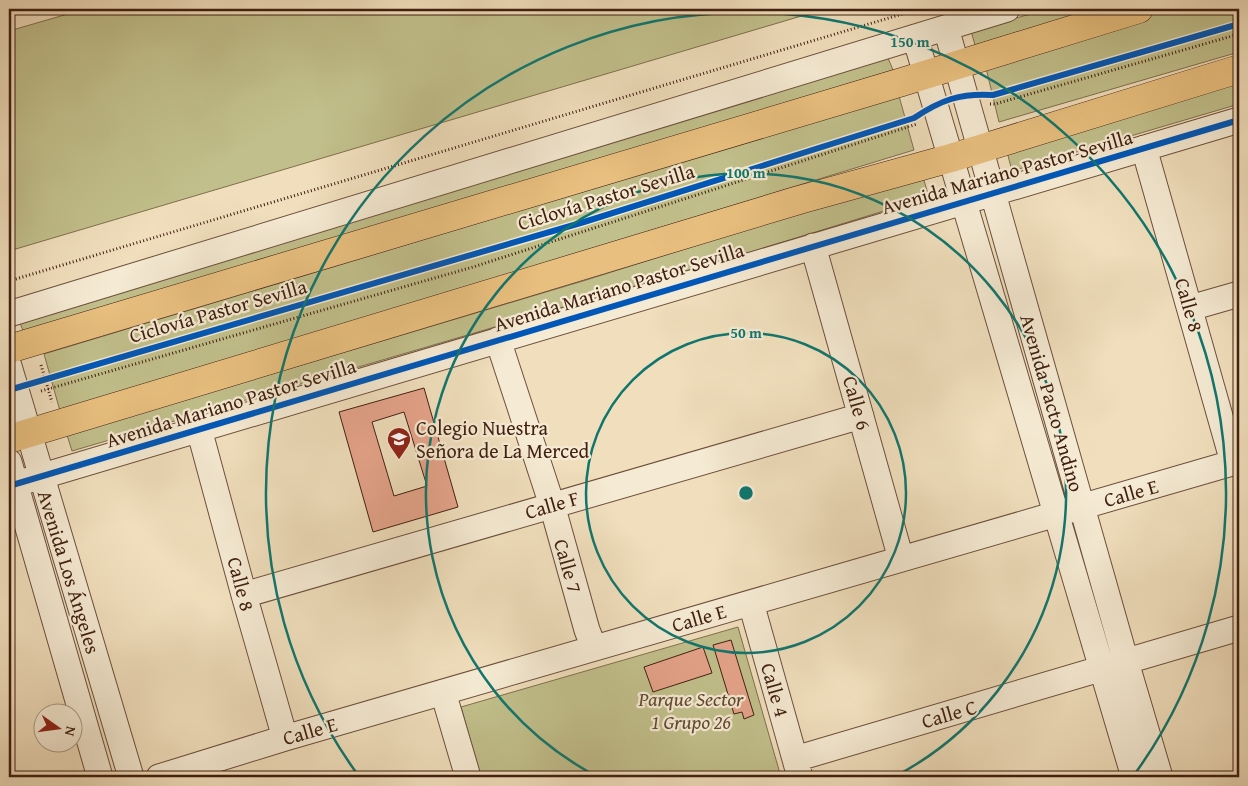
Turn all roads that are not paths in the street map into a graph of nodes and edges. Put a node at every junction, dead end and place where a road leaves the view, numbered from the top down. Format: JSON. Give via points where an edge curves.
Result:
{"nodes":[{"id":1,"x":1007,"y":9,"type":"edge"},
{"id":2,"x":1139,"y":9,"type":"edge"},
{"id":3,"x":946,"y":28,"type":"junction"},
{"id":4,"x":915,"y":37,"type":"junction"},
{"id":5,"x":956,"y":66,"type":"junction"},
{"id":6,"x":1239,"y":69,"type":"edge"},
{"id":7,"x":927,"y":75,"type":"junction"},
{"id":8,"x":1239,"y":120,"type":"edge"},
{"id":9,"x":1144,"y":148,"type":"junction"},
{"id":10,"x":980,"y":149,"type":"junction"},
{"id":11,"x":951,"y":158,"type":"junction"},
{"id":12,"x":992,"y":193,"type":"junction"},
{"id":13,"x":963,"y":201,"type":"junction"},
{"id":14,"x":813,"y":246,"type":"junction"},
{"id":15,"x":1239,"y":294,"type":"edge"},
{"id":16,"x":1190,"y":308,"type":"junction"},
{"id":17,"x":17,"y":312,"type":"edge"},
{"id":18,"x":498,"y":340,"type":"junction"},
{"id":19,"x":21,"y":345,"type":"edge"},
{"id":20,"x":14,"y":384,"type":"edge"},
{"id":21,"x":861,"y":416,"type":"junction"},
{"id":22,"x":199,"y":429,"type":"junction"},
{"id":23,"x":19,"y":437,"type":"edge"},
{"id":24,"x":1236,"y":462,"type":"edge"},
{"id":25,"x":41,"y":476,"type":"junction"},
{"id":26,"x":11,"y":477,"type":"edge"},
{"id":27,"x":552,"y":506,"type":"junction"},
{"id":28,"x":1082,"y":507,"type":"junction"},
{"id":29,"x":1056,"y":514,"type":"junction"},
{"id":30,"x":901,"y":559,"type":"junction"},
{"id":31,"x":244,"y":595,"type":"junction"},
{"id":32,"x":751,"y":603,"type":"junction"},
{"id":33,"x":1239,"y":628,"type":"edge"},
{"id":34,"x":594,"y":648,"type":"junction"},
{"id":35,"x":1126,"y":662,"type":"junction"},
{"id":36,"x":1102,"y":670,"type":"junction"},
{"id":37,"x":443,"y":692,"type":"junction"},
{"id":38,"x":285,"y":738,"type":"junction"},
{"id":39,"x":798,"y":768,"type":"edge"},
{"id":40,"x":100,"y":777,"type":"edge"},
{"id":41,"x":131,"y":777,"type":"edge"},
{"id":42,"x":159,"y":777,"type":"edge"},
{"id":43,"x":468,"y":777,"type":"edge"},
{"id":44,"x":1134,"y":777,"type":"edge"},
{"id":45,"x":1160,"y":777,"type":"edge"}],
"edges":[{"from":1,"to":3,"type":"street"},
{"from":2,"to":5,"type":"main road"},
{"from":3,"to":4,"type":"street"},
{"from":3,"to":5,"type":"street","name":"Avenida Pacto Andino"},
{"from":4,"to":7,"type":"street","name":"Avenida Pacto Andino"},
{"from":4,"to":17,"type":"street"},
{"from":5,"to":7,"type":"main road"},
{"from":5,"to":10,"type":"street","name":"Avenida Pacto Andino"},
{"from":6,"to":10,"type":"main road","name":"Avenida Mariano Pastor Sevilla"},
{"from":7,"to":11,"type":"street","name":"Avenida Pacto Andino"},
{"from":7,"to":19,"type":"main road"},
{"from":8,"to":9,"type":"street","name":"Avenida Mariano Pastor Sevilla"},
{"from":9,"to":12,"type":"street","name":"Avenida Mariano Pastor Sevilla"},
{"from":9,"to":16,"type":"street","name":"Calle 8"},
{"from":10,"to":11,"type":"main road","name":"Avenida Mariano Pastor Sevilla"},
{"from":10,"to":12,"type":"street","name":"Avenida Pacto Andino"},
{"from":11,"to":13,"type":"street","name":"Avenida Pacto Andino"},
{"from":11,"to":23,"type":"main road","name":"Avenida Mariano Pastor Sevilla","via":[[799,200]]},
{"from":12,"to":13,"type":"street","name":"Avenida Mariano Pastor Sevilla"},
{"from":12,"to":28,"type":"street","name":"Avenida Pacto Andino"},
{"from":13,"to":14,"type":"street","name":"Avenida Mariano Pastor Sevilla"},
{"from":13,"to":29,"type":"street","name":"Avenida Pacto Andino"},
{"from":14,"to":18,"type":"street","name":"Avenida Mariano Pastor Sevilla"},
{"from":14,"to":21,"type":"street","name":"Calle 6"},
{"from":15,"to":16,"type":"street"},
{"from":16,"to":24,"type":"street","name":"Calle 8"},
{"from":18,"to":22,"type":"street","name":"Avenida Mariano Pastor Sevilla"},
{"from":18,"to":27,"type":"street","name":"Calle 7"},
{"from":20,"to":23,"type":"street","name":"Avenida Los Ángeles"},
{"from":21,"to":27,"type":"street","name":"Calle F"},
{"from":21,"to":30,"type":"street","name":"Calle 6"},
{"from":22,"to":25,"type":"street","name":"Avenida Mariano Pastor Sevilla"},
{"from":22,"to":31,"type":"street","name":"Calle 8"},
{"from":23,"to":25,"type":"street","name":"Avenida Los Ángeles"},
{"from":24,"to":28,"type":"street","name":"Calle E"},
{"from":25,"to":26,"type":"street","name":"Avenida Mariano Pastor Sevilla"},
{"from":25,"to":41,"type":"street","name":"Avenida Los Ángeles"},
{"from":26,"to":40,"type":"street","name":"Avenida Los Ángeles"},
{"from":27,"to":31,"type":"street","name":"Calle F"},
{"from":27,"to":34,"type":"street","name":"Calle 7"},
{"from":28,"to":29,"type":"street","name":"Calle E"},
{"from":28,"to":35,"type":"street","name":"Avenida Pacto Andino"},
{"from":29,"to":30,"type":"street","name":"Calle E"},
{"from":29,"to":36,"type":"street","name":"Avenida Pacto Andino"},
{"from":30,"to":32,"type":"street","name":"Calle E"},
{"from":31,"to":38,"type":"street","name":"Calle 8"},
{"from":32,"to":34,"type":"street","name":"Calle E"},
{"from":32,"to":39,"type":"street","name":"Calle 4"},
{"from":33,"to":35,"type":"street","name":"Calle C"},
{"from":34,"to":37,"type":"street","name":"Calle E"},
{"from":35,"to":36,"type":"street","name":"Calle C"},
{"from":35,"to":45,"type":"street","name":"Avenida Pacto Andino"},
{"from":36,"to":39,"type":"street","name":"Calle C"},
{"from":36,"to":44,"type":"street","name":"Avenida Pacto Andino"},
{"from":37,"to":38,"type":"street","name":"Calle E"},
{"from":37,"to":43,"type":"street"},
{"from":38,"to":42,"type":"street","name":"Calle E"}]}
